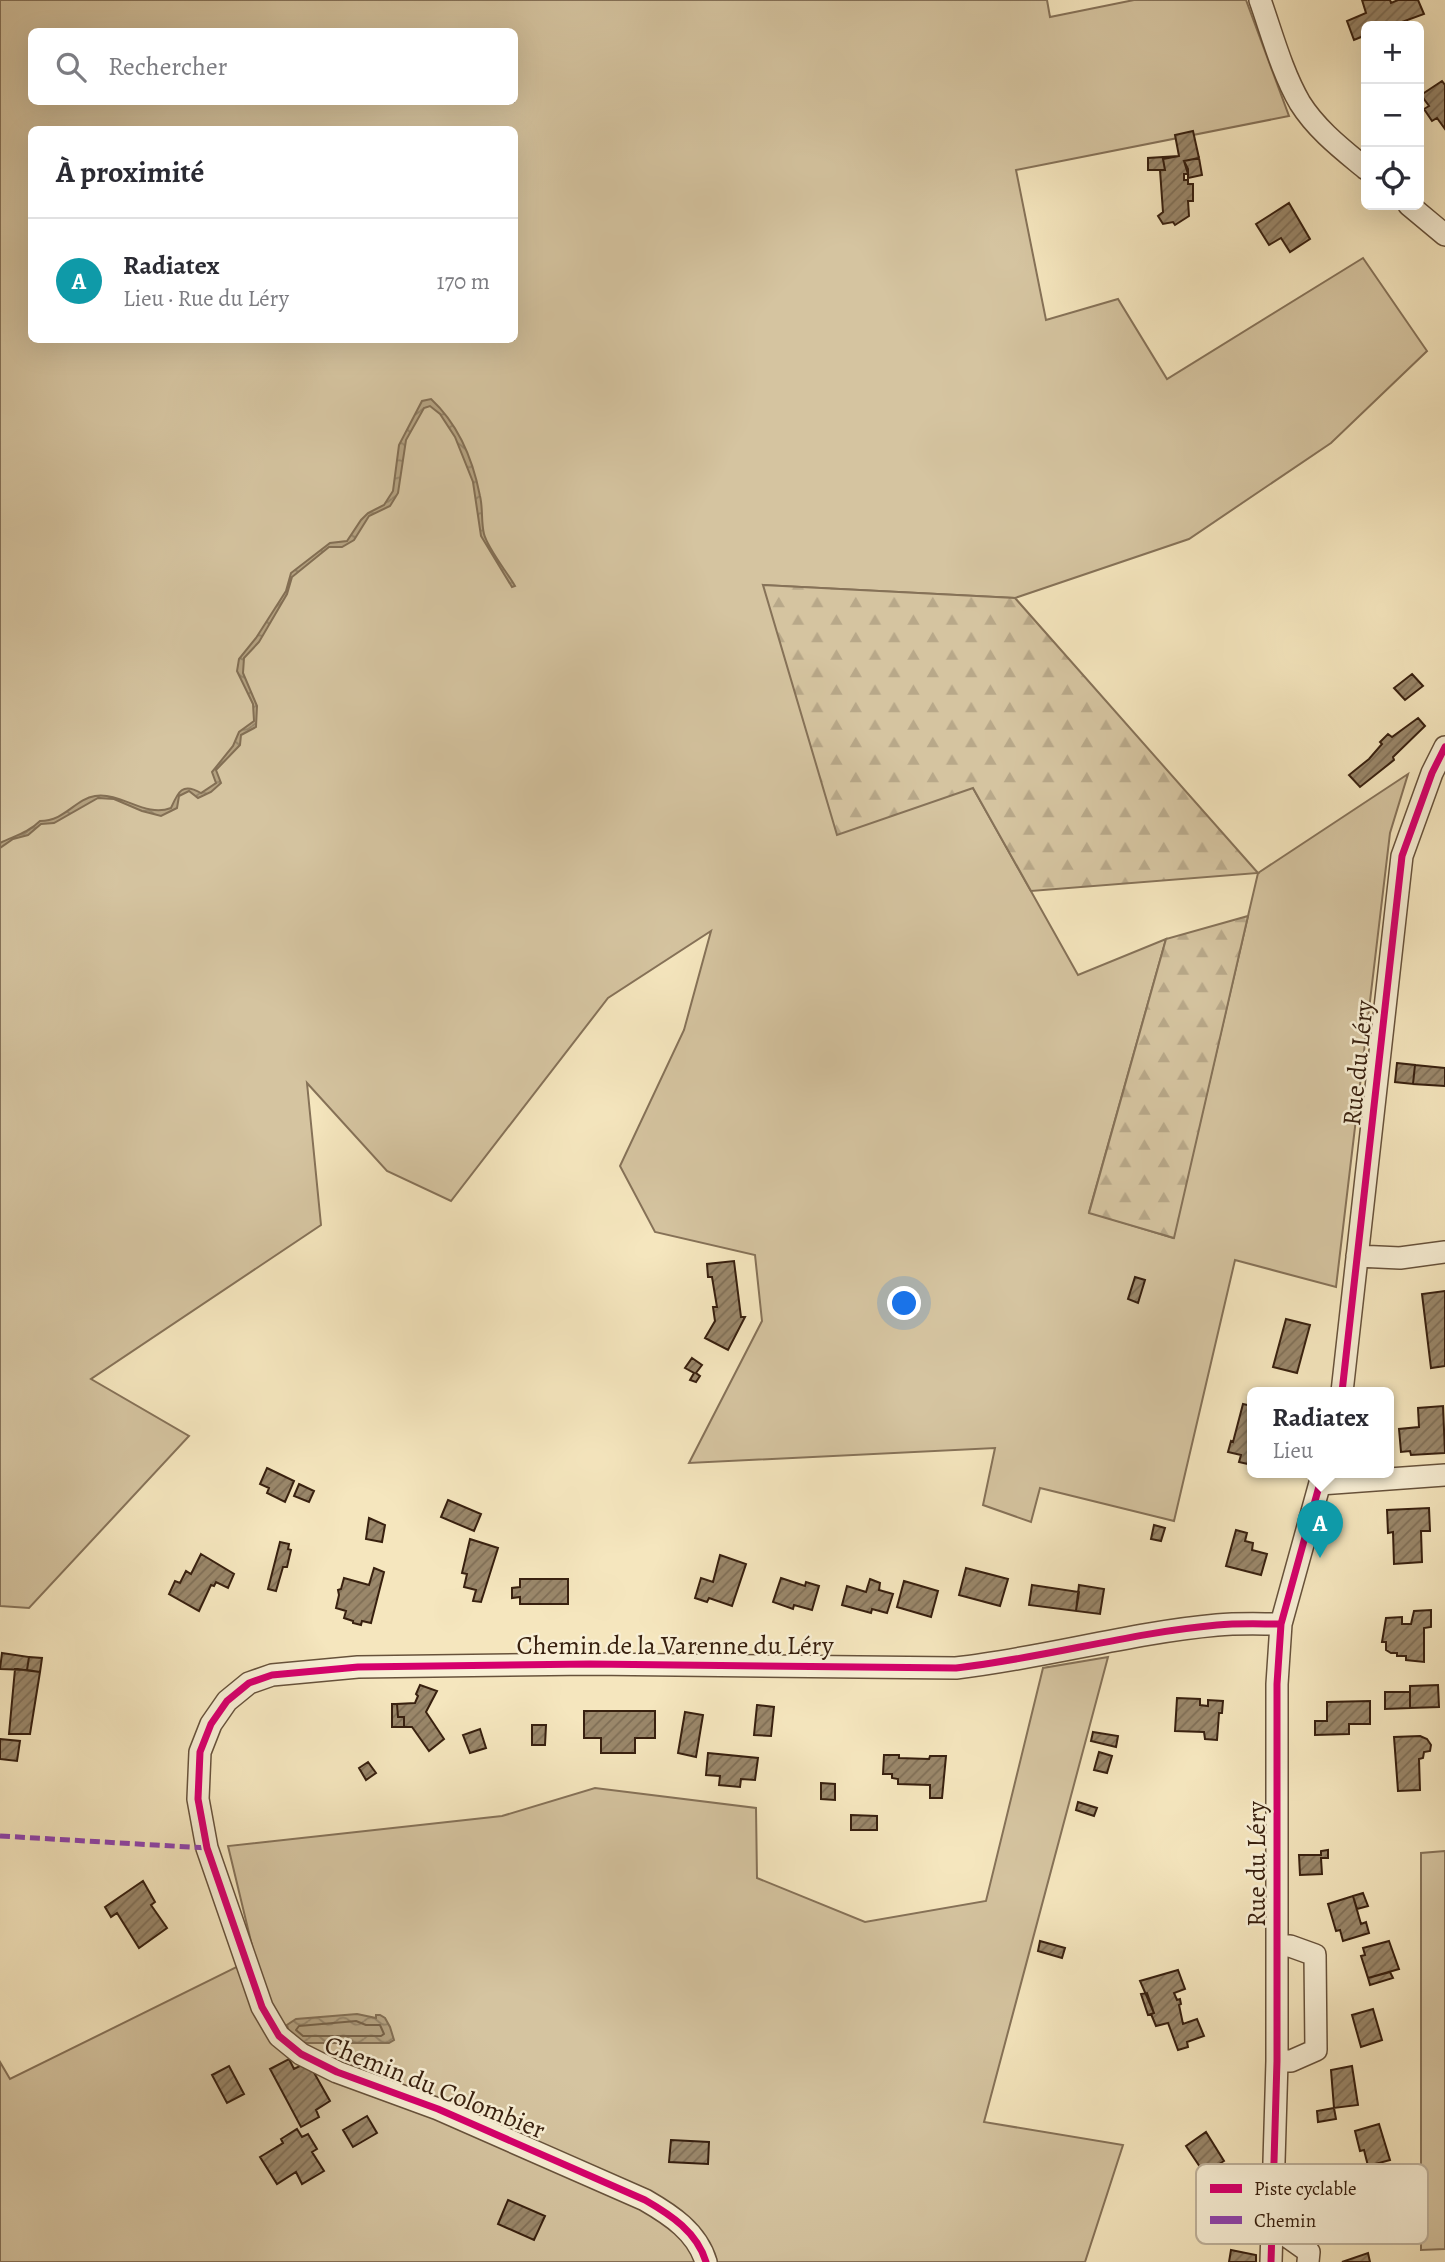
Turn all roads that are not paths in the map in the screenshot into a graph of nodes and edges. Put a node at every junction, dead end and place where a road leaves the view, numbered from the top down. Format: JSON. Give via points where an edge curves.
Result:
{"nodes":[{"id":1,"x":1260,"y":0,"type":"edge"},
{"id":2,"x":1361,"y":165,"type":"edge"},
{"id":3,"x":1415,"y":210,"type":"edge"},
{"id":4,"x":1445,"y":234,"type":"edge"},
{"id":5,"x":1445,"y":747,"type":"edge"},
{"id":6,"x":1445,"y":1252,"type":"edge"},
{"id":7,"x":1357,"y":1256,"type":"junction"},
{"id":8,"x":1343,"y":1387,"type":"edge"},
{"id":9,"x":1445,"y":1475,"type":"edge"},
{"id":10,"x":1394,"y":1476,"type":"edge"},
{"id":11,"x":1322,"y":1478,"type":"edge"},
{"id":12,"x":1281,"y":1624,"type":"junction"},
{"id":13,"x":207,"y":1847,"type":"joint"},
{"id":14,"x":1277,"y":1946,"type":"junction"},
{"id":15,"x":1277,"y":2061,"type":"junction"},
{"id":16,"x":1275,"y":2164,"type":"edge"},
{"id":17,"x":1272,"y":2244,"type":"edge"},
{"id":18,"x":1298,"y":2244,"type":"edge"},
{"id":19,"x":706,"y":2262,"type":"edge"},
{"id":20,"x":1271,"y":2262,"type":"edge"},
{"id":21,"x":1308,"y":2262,"type":"edge"}],
"edges":[{"from":1,"to":2,"type":"street","via":[[1302,105],[1325,134]]},
{"from":3,"to":4,"type":"street"},
{"from":5,"to":7,"type":"street","name":"Rue du Léry","via":[[1402,856]]},
{"from":6,"to":7,"type":"street","via":[[1400,1258]]},
{"from":7,"to":8,"type":"street","name":"Rue du Léry"},
{"from":9,"to":10,"type":"street"},
{"from":11,"to":12,"type":"street","name":"Rue du Léry"},
{"from":12,"to":13,"type":"street","name":"Chemin de la Varenne du Léry","via":[[1218,1625],[956,1668],[590,1664],[358,1667],[272,1675],[248,1683],[227,1701],[200,1752],[198,1799]]},
{"from":12,"to":14,"type":"street","name":"Rue du Léry"},
{"from":13,"to":19,"type":"street","name":"Chemin du Colombier","via":[[262,2007],[279,2036],[301,2054],[337,2072],[530,2147],[645,2200],[690,2233]]},
{"from":14,"to":15,"type":"street","name":"Rue du Léry"},
{"from":14,"to":15,"type":"street","via":[[1315,1955],[1315,2050],[1291,2061]]},
{"from":15,"to":16,"type":"street","name":"Rue du Léry"},
{"from":17,"to":20,"type":"street","name":"Rue du Léry"},
{"from":18,"to":21,"type":"street","via":[[1309,2252]]}]}
